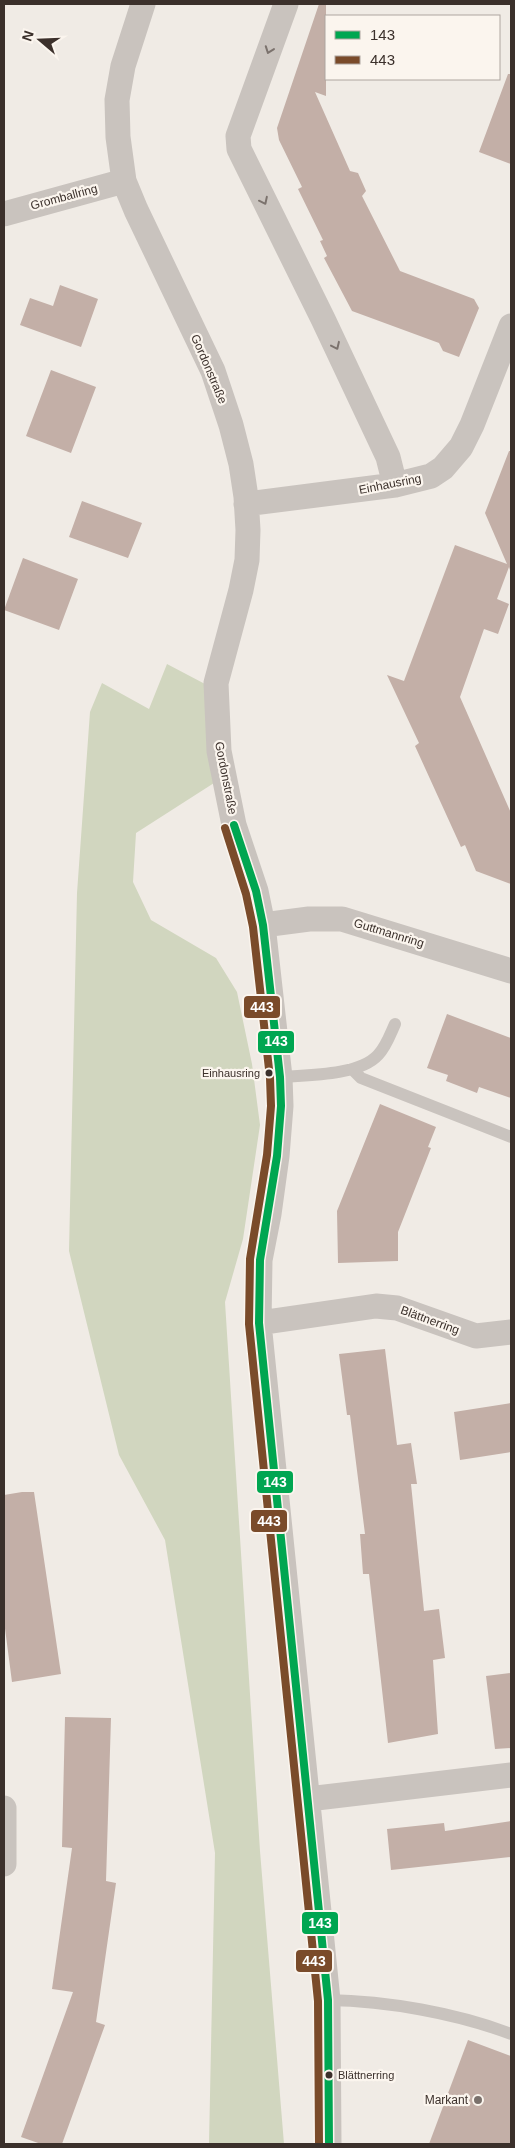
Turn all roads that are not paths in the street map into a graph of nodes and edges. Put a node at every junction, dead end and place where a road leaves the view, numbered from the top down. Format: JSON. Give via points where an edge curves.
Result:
{"nodes":[{"id":1,"x":144,"y":4,"type":"edge"},
{"id":2,"x":286,"y":4,"type":"edge"},
{"id":3,"x":124,"y":181,"type":"junction"},
{"id":4,"x":4,"y":214,"type":"edge"},
{"id":5,"x":510,"y":330,"type":"edge"},
{"id":6,"x":395,"y":485,"type":"junction"},
{"id":7,"x":246,"y":504,"type":"junction"},
{"id":8,"x":263,"y":925,"type":"junction"},
{"id":9,"x":511,"y":972,"type":"edge"},
{"id":10,"x":395,"y":1024,"type":"dead end"},
{"id":11,"x":352,"y":1069,"type":"junction"},
{"id":12,"x":280,"y":1077,"type":"junction"},
{"id":13,"x":511,"y":1137,"type":"edge"},
{"id":14,"x":259,"y":1323,"type":"junction"},
{"id":15,"x":511,"y":1332,"type":"edge"},
{"id":16,"x":511,"y":1775,"type":"edge"},
{"id":17,"x":308,"y":1799,"type":"junction"},
{"id":18,"x":4,"y":1808,"type":"edge"},
{"id":19,"x":4,"y":1864,"type":"edge"},
{"id":20,"x":328,"y":2000,"type":"junction"},
{"id":21,"x":511,"y":2034,"type":"edge"},
{"id":22,"x":329,"y":2144,"type":"edge"}],
"edges":[{"from":1,"to":3,"type":"street","name":"Gordonstraße","via":[[122,66],[117,100]]},
{"from":2,"to":6,"type":"street","one_way":true,"via":[[238,136],[239,149],[384,449]]},
{"from":3,"to":4,"type":"street","name":"Gromballring"},
{"from":3,"to":7,"type":"street","name":"Gordonstraße","via":[[212,371],[232,425]]},
{"from":5,"to":6,"type":"street","name":"Einhausring","via":[[472,425],[454,457],[431,476]]},
{"from":6,"to":7,"type":"street","name":"Einhausring"},
{"from":7,"to":8,"type":"street","name":"Gordonstraße","via":[[247,560],[216,683],[217,724],[219,751],[234,824],[256,890]]},
{"from":8,"to":9,"type":"street","name":"Guttmannring","via":[[309,918],[342,918]]},
{"from":8,"to":12,"type":"street","name":"Gordonstraße"},
{"from":10,"to":11,"type":"lane","via":[[377,1056]]},
{"from":11,"to":12,"type":"lane"},
{"from":11,"to":13,"type":"lane","via":[[361,1078]]},
{"from":12,"to":14,"type":"street","name":"Gordonstraße","via":[[277,1156],[260,1260]]},
{"from":14,"to":15,"type":"street","name":"Blättnerring","via":[[376,1306],[397,1308],[476,1336]]},
{"from":14,"to":17,"type":"street","name":"Gordonstraße"},
{"from":16,"to":17,"type":"street"},
{"from":17,"to":20,"type":"street","name":"Gordonstraße"},
{"from":18,"to":19,"type":"street"},
{"from":20,"to":21,"type":"lane","via":[[368,2001],[481,2022]]},
{"from":20,"to":22,"type":"street","name":"Gordonstraße"}]}
